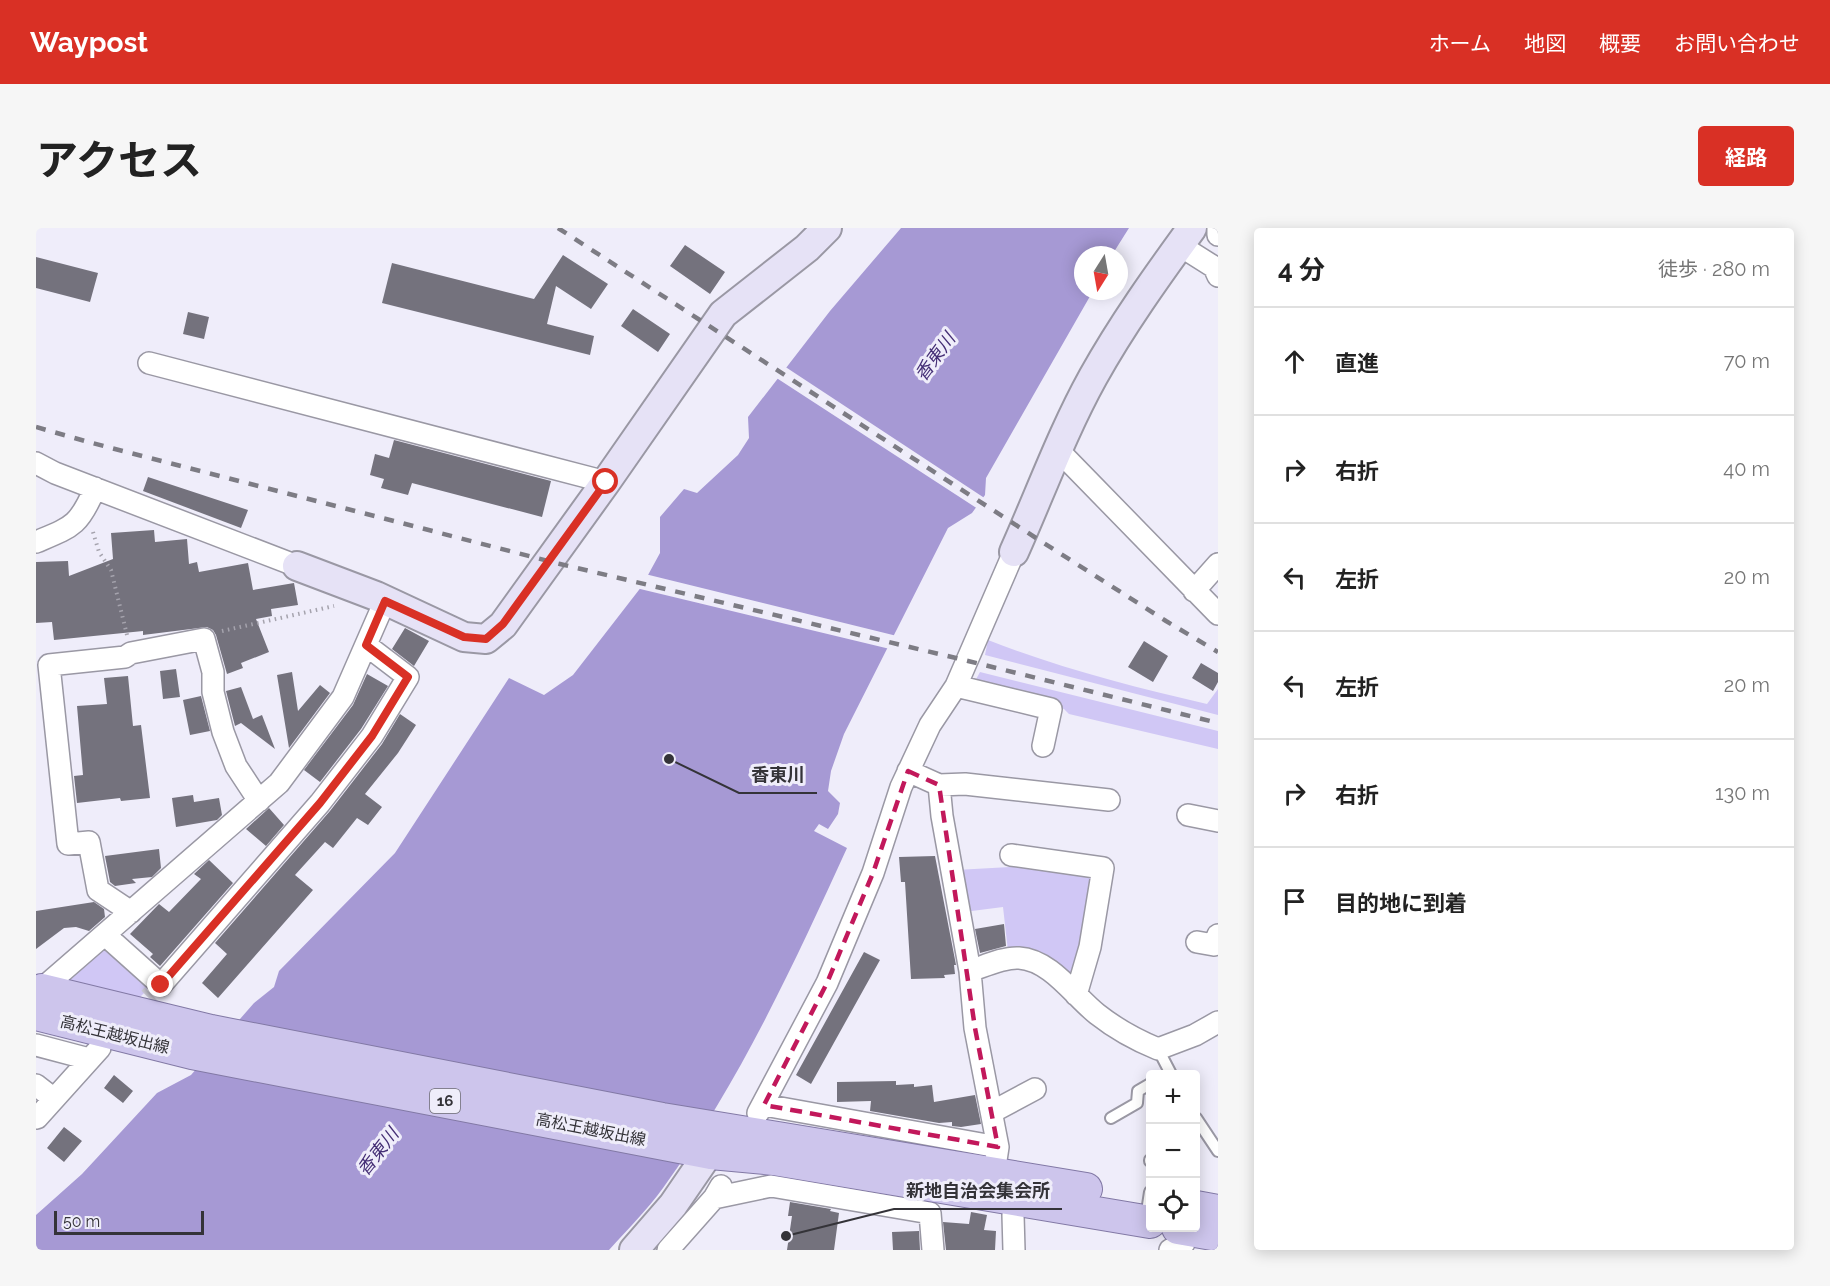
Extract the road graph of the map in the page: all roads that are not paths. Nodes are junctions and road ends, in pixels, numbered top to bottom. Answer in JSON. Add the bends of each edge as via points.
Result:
{"nodes":[{"id":1,"x":827,"y":228,"type":"edge"},
{"id":2,"x":1218,"y":229,"type":"edge"},
{"id":3,"x":1218,"y":235,"type":"edge"},
{"id":4,"x":1185,"y":237,"type":"edge"},
{"id":5,"x":1218,"y":276,"type":"edge"},
{"id":6,"x":149,"y":363,"type":"dead end"},
{"id":7,"x":1058,"y":450,"type":"junction"},
{"id":8,"x":36,"y":463,"type":"edge"},
{"id":9,"x":606,"y":482,"type":"junction"},
{"id":10,"x":95,"y":488,"type":"junction"},
{"id":11,"x":36,"y":542,"type":"edge"},
{"id":12,"x":1014,"y":552,"type":"joint"},
{"id":13,"x":1218,"y":564,"type":"edge"},
{"id":14,"x":297,"y":566,"type":"joint"},
{"id":15,"x":1194,"y":591,"type":"junction"},
{"id":16,"x":381,"y":599,"type":"junction"},
{"id":17,"x":1218,"y":614,"type":"edge"},
{"id":18,"x":366,"y":645,"type":"junction"},
{"id":19,"x":956,"y":686,"type":"junction"},
{"id":20,"x":1043,"y":746,"type":"dead end"},
{"id":21,"x":908,"y":771,"type":"junction"},
{"id":22,"x":939,"y":785,"type":"junction"},
{"id":23,"x":1109,"y":800,"type":"dead end"},
{"id":24,"x":259,"y":801,"type":"junction"},
{"id":25,"x":1188,"y":815,"type":"dead end"},
{"id":26,"x":1218,"y":821,"type":"edge"},
{"id":27,"x":1011,"y":855,"type":"dead end"},
{"id":28,"x":131,"y":912,"type":"junction"},
{"id":29,"x":107,"y":933,"type":"junction"},
{"id":30,"x":1218,"y":935,"type":"edge"},
{"id":31,"x":1197,"y":942,"type":"dead end"},
{"id":32,"x":970,"y":971,"type":"junction"},
{"id":33,"x":1076,"y":995,"type":"junction"},
{"id":34,"x":37,"y":997,"type":"edge"},
{"id":35,"x":1218,"y":1022,"type":"edge"},
{"id":36,"x":1158,"y":1049,"type":"junction"},
{"id":37,"x":37,"y":1051,"type":"edge"},
{"id":38,"x":1168,"y":1070,"type":"edge"},
{"id":39,"x":36,"y":1085,"type":"edge"},
{"id":40,"x":1146,"y":1086,"type":"edge"},
{"id":41,"x":1035,"y":1089,"type":"dead end"},
{"id":42,"x":54,"y":1099,"type":"junction"},
{"id":43,"x":992,"y":1112,"type":"junction"},
{"id":44,"x":37,"y":1118,"type":"edge"},
{"id":45,"x":1111,"y":1118,"type":"dead end"},
{"id":46,"x":1199,"y":1124,"type":"edge"},
{"id":47,"x":711,"y":1140,"type":"junction"},
{"id":48,"x":1218,"y":1151,"type":"edge"},
{"id":49,"x":1003,"y":1179,"type":"junction"},
{"id":50,"x":1146,"y":1206,"type":"edge"},
{"id":51,"x":1218,"y":1211,"type":"edge"},
{"id":52,"x":1200,"y":1220,"type":"edge"},
{"id":53,"x":1200,"y":1231,"type":"edge"},
{"id":54,"x":1218,"y":1235,"type":"edge"},
{"id":55,"x":634,"y":1250,"type":"edge"},
{"id":56,"x":668,"y":1250,"type":"edge"},
{"id":57,"x":933,"y":1250,"type":"edge"},
{"id":58,"x":1014,"y":1250,"type":"edge"}],
"edges":[{"from":1,"to":9,"type":"street","via":[[723,314]]},
{"from":2,"to":3,"type":"street"},
{"from":4,"to":5,"type":"street"},
{"from":4,"to":7,"type":"street","via":[[1092,378]]},
{"from":6,"to":9,"type":"street"},
{"from":7,"to":12,"type":"street"},
{"from":7,"to":15,"type":"street"},
{"from":8,"to":10,"type":"street"},
{"from":9,"to":16,"type":"street","via":[[503,624],[486,639],[464,637]]},
{"from":10,"to":11,"type":"street","via":[[87,508],[71,527]]},
{"from":10,"to":14,"type":"street"},
{"from":12,"to":19,"type":"street"},
{"from":13,"to":15,"type":"street"},
{"from":14,"to":16,"type":"street"},
{"from":15,"to":17,"type":"street"},
{"from":16,"to":18,"type":"street"},
{"from":18,"to":24,"type":"street","via":[[343,696],[279,783]]},
{"from":18,"to":29,"type":"street","via":[[408,677],[372,736],[320,803],[157,990]]},
{"from":19,"to":20,"type":"street","via":[[1051,709]]},
{"from":19,"to":21,"type":"street","via":[[930,725]]},
{"from":21,"to":22,"type":"street"},
{"from":21,"to":49,"type":"street","via":[[873,873],[827,983],[761,1109]]},
{"from":22,"to":23,"type":"street","via":[[965,784]]},
{"from":22,"to":32,"type":"street"},
{"from":24,"to":28,"type":"street"},
{"from":24,"to":28,"type":"street","via":[[236,766],[224,732],[204,639],[125,657],[49,665],[68,844],[89,842],[98,891]]},
{"from":25,"to":26,"type":"street"},
{"from":27,"to":33,"type":"street","via":[[1103,867],[1090,947]]},
{"from":28,"to":29,"type":"street"},
{"from":29,"to":34,"type":"street"},
{"from":30,"to":31,"type":"street","via":[[1214,945]]},
{"from":32,"to":33,"type":"street","via":[[1003,960],[1036,961]]},
{"from":32,"to":43,"type":"street","via":[[975,1028]]},
{"from":33,"to":36,"type":"street","via":[[1122,1032]]},
{"from":34,"to":47,"type":"main road","name":"高松王越坂出線","number":"16","via":[[202,1042]]},
{"from":35,"to":36,"type":"street"},
{"from":36,"to":38,"type":"lane"},
{"from":37,"to":42,"type":"street","via":[[95,1054]]},
{"from":39,"to":42,"type":"street"},
{"from":40,"to":45,"type":"lane","via":[[1138,1091],[1137,1102]]},
{"from":41,"to":43,"type":"street"},
{"from":42,"to":44,"type":"street"},
{"from":43,"to":49,"type":"street"},
{"from":46,"to":48,"type":"lane"},
{"from":47,"to":49,"type":"main road","name":"高松王越坂出線","number":"16"},
{"from":47,"to":55,"type":"street","via":[[673,1205]]},
{"from":49,"to":50,"type":"main road","name":"高松王越坂出線","number":"16"},
{"from":49,"to":58,"type":"street"},
{"from":51,"to":52,"type":"main road"},
{"from":53,"to":54,"type":"main road"},
{"from":56,"to":57,"type":"street","via":[[718,1191],[771,1186],[930,1213]]}]}
